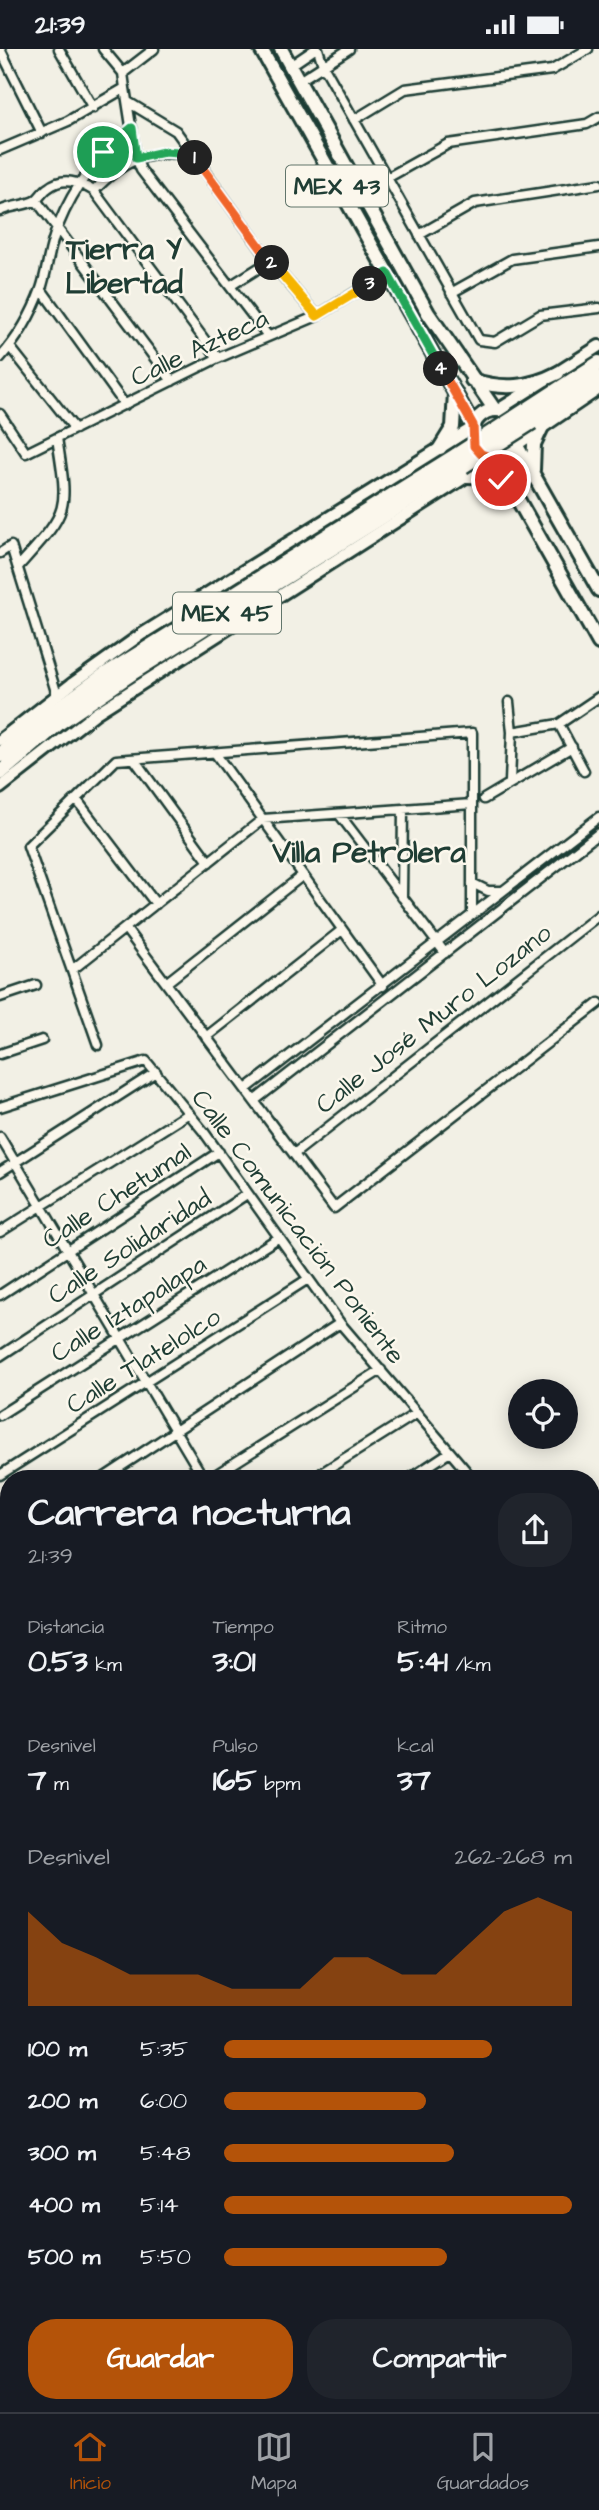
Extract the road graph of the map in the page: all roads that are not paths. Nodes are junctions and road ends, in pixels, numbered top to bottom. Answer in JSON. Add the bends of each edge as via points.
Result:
{"nodes":[{"id":1,"x":0,"y":49,"type":"edge"},
{"id":2,"x":59,"y":49,"type":"edge"},
{"id":3,"x":103,"y":49,"type":"edge"},
{"id":4,"x":154,"y":49,"type":"edge"},
{"id":5,"x":261,"y":49,"type":"edge"},
{"id":6,"x":281,"y":49,"type":"edge"},
{"id":7,"x":316,"y":49,"type":"edge"},
{"id":8,"x":349,"y":49,"type":"edge"},
{"id":9,"x":588,"y":49,"type":"edge"},
{"id":10,"x":323,"y":65,"type":"junction"},
{"id":11,"x":290,"y":66,"type":"junction"},
{"id":12,"x":123,"y":73,"type":"junction"},
{"id":13,"x":299,"y":81,"type":"junction"},
{"id":14,"x":125,"y":88,"type":"junction"},
{"id":15,"x":128,"y":102,"type":"junction"},
{"id":16,"x":93,"y":108,"type":"junction"},
{"id":17,"x":295,"y":112,"type":"junction"},
{"id":18,"x":599,"y":117,"type":"edge"},
{"id":19,"x":354,"y":120,"type":"junction"},
{"id":20,"x":132,"y":128,"type":"junction"},
{"id":21,"x":43,"y":133,"type":"junction"},
{"id":22,"x":0,"y":150,"type":"edge"},
{"id":23,"x":193,"y":154,"type":"junction"},
{"id":24,"x":136,"y":158,"type":"junction"},
{"id":25,"x":387,"y":178,"type":"junction"},
{"id":26,"x":79,"y":182,"type":"junction"},
{"id":27,"x":599,"y":184,"type":"edge"},
{"id":28,"x":94,"y":191,"type":"junction"},
{"id":29,"x":36,"y":200,"type":"junction"},
{"id":30,"x":0,"y":211,"type":"edge"},
{"id":31,"x":57,"y":228,"type":"junction"},
{"id":32,"x":419,"y":235,"type":"junction"},
{"id":33,"x":599,"y":247,"type":"edge"},
{"id":34,"x":270,"y":261,"type":"junction"},
{"id":35,"x":387,"y":273,"type":"junction"},
{"id":36,"x":230,"y":286,"type":"junction"},
{"id":37,"x":41,"y":289,"type":"junction"},
{"id":38,"x":451,"y":293,"type":"junction"},
{"id":39,"x":599,"y":308,"type":"edge"},
{"id":40,"x":317,"y":316,"type":"junction"},
{"id":41,"x":268,"y":336,"type":"junction"},
{"id":42,"x":599,"y":346,"type":"edge"},
{"id":43,"x":10,"y":347,"type":"junction"},
{"id":44,"x":0,"y":358,"type":"edge"},
{"id":45,"x":218,"y":358,"type":"junction"},
{"id":46,"x":599,"y":363,"type":"edge"},
{"id":47,"x":558,"y":373,"type":"junction"},
{"id":48,"x":599,"y":379,"type":"edge"},
{"id":49,"x":472,"y":380,"type":"junction"},
{"id":50,"x":172,"y":381,"type":"junction"},
{"id":51,"x":599,"y":389,"type":"edge"},
{"id":52,"x":455,"y":392,"type":"junction"},
{"id":53,"x":125,"y":405,"type":"junction"},
{"id":54,"x":497,"y":410,"type":"junction"},
{"id":55,"x":0,"y":414,"type":"edge"},
{"id":56,"x":533,"y":420,"type":"junction"},
{"id":57,"x":473,"y":427,"type":"junction"},
{"id":58,"x":75,"y":429,"type":"junction"},
{"id":59,"x":57,"y":438,"type":"junction"},
{"id":60,"x":518,"y":445,"type":"junction"},
{"id":61,"x":440,"y":448,"type":"junction"},
{"id":62,"x":495,"y":459,"type":"junction"},
{"id":63,"x":463,"y":466,"type":"junction"},
{"id":64,"x":539,"y":484,"type":"junction"},
{"id":65,"x":516,"y":496,"type":"junction"},
{"id":66,"x":0,"y":553,"type":"edge"},
{"id":67,"x":18,"y":567,"type":"junction"},
{"id":68,"x":599,"y":590,"type":"edge"},
{"id":69,"x":599,"y":643,"type":"edge"},
{"id":70,"x":57,"y":695,"type":"junction"},
{"id":71,"x":599,"y":697,"type":"edge"},
{"id":72,"x":509,"y":702,"type":"dead end"},
{"id":73,"x":559,"y":724,"type":"junction"},
{"id":74,"x":513,"y":732,"type":"junction"},
{"id":75,"x":0,"y":740,"type":"edge"},
{"id":76,"x":572,"y":747,"type":"junction"},
{"id":77,"x":215,"y":753,"type":"junction"},
{"id":78,"x":0,"y":755,"type":"edge"},
{"id":79,"x":134,"y":759,"type":"junction"},
{"id":80,"x":584,"y":771,"type":"dead end"},
{"id":81,"x":0,"y":773,"type":"edge"},
{"id":82,"x":510,"y":782,"type":"junction"},
{"id":83,"x":0,"y":788,"type":"edge"},
{"id":84,"x":76,"y":799,"type":"junction"},
{"id":85,"x":484,"y":799,"type":"dead end"},
{"id":86,"x":472,"y":804,"type":"junction"},
{"id":87,"x":403,"y":809,"type":"junction"},
{"id":88,"x":339,"y":814,"type":"junction"},
{"id":89,"x":599,"y":817,"type":"edge"},
{"id":90,"x":263,"y":819,"type":"junction"},
{"id":91,"x":587,"y":827,"type":"junction"},
{"id":92,"x":598,"y":837,"type":"edge"},
{"id":93,"x":209,"y":862,"type":"junction"},
{"id":94,"x":303,"y":875,"type":"junction"},
{"id":95,"x":472,"y":883,"type":"junction"},
{"id":96,"x":505,"y":889,"type":"junction"},
{"id":97,"x":402,"y":897,"type":"junction"},
{"id":98,"x":156,"y":904,"type":"junction"},
{"id":99,"x":472,"y":915,"type":"junction"},
{"id":100,"x":599,"y":915,"type":"edge"},
{"id":101,"x":125,"y":928,"type":"junction"},
{"id":102,"x":342,"y":930,"type":"junction"},
{"id":103,"x":437,"y":942,"type":"junction"},
{"id":104,"x":445,"y":953,"type":"junction"},
{"id":105,"x":72,"y":970,"type":"junction"},
{"id":106,"x":166,"y":983,"type":"junction"},
{"id":107,"x":36,"y":985,"type":"dead end"},
{"id":108,"x":382,"y":985,"type":"junction"},
{"id":109,"x":389,"y":996,"type":"junction"},
{"id":110,"x":0,"y":997,"type":"edge"},
{"id":111,"x":599,"y":1003,"type":"edge"},
{"id":112,"x":206,"y":1037,"type":"junction"},
{"id":113,"x":42,"y":1039,"type":"dead end"},
{"id":114,"x":98,"y":1045,"type":"dead end"},
{"id":115,"x":0,"y":1054,"type":"edge"},
{"id":116,"x":156,"y":1072,"type":"junction"},
{"id":117,"x":246,"y":1089,"type":"junction"},
{"id":118,"x":254,"y":1101,"type":"junction"},
{"id":119,"x":0,"y":1107,"type":"edge"},
{"id":120,"x":189,"y":1113,"type":"junction"},
{"id":121,"x":0,"y":1137,"type":"edge"},
{"id":122,"x":219,"y":1153,"type":"junction"},
{"id":123,"x":294,"y":1154,"type":"junction"},
{"id":124,"x":16,"y":1162,"type":"junction"},
{"id":125,"x":0,"y":1172,"type":"edge"},
{"id":126,"x":247,"y":1194,"type":"junction"},
{"id":127,"x":42,"y":1205,"type":"junction"},
{"id":128,"x":0,"y":1232,"type":"edge"},
{"id":129,"x":278,"y":1238,"type":"junction"},
{"id":130,"x":69,"y":1250,"type":"junction"},
{"id":131,"x":308,"y":1279,"type":"junction"},
{"id":132,"x":0,"y":1294,"type":"edge"},
{"id":133,"x":94,"y":1294,"type":"junction"},
{"id":134,"x":340,"y":1323,"type":"junction"},
{"id":135,"x":120,"y":1337,"type":"junction"},
{"id":136,"x":0,"y":1356,"type":"edge"},
{"id":137,"x":381,"y":1370,"type":"junction"},
{"id":138,"x":148,"y":1383,"type":"junction"},
{"id":139,"x":417,"y":1413,"type":"junction"},
{"id":140,"x":0,"y":1415,"type":"edge"},
{"id":141,"x":177,"y":1432,"type":"junction"},
{"id":142,"x":450,"y":1452,"type":"junction"},
{"id":143,"x":8,"y":1470,"type":"edge"},
{"id":144,"x":116,"y":1470,"type":"edge"},
{"id":145,"x":201,"y":1470,"type":"edge"},
{"id":146,"x":221,"y":1470,"type":"edge"},
{"id":147,"x":326,"y":1470,"type":"edge"},
{"id":148,"x":423,"y":1470,"type":"edge"},
{"id":149,"x":465,"y":1470,"type":"edge"}],
"edges":[{"from":1,"to":21,"type":"street"},
{"from":2,"to":16,"type":"street"},
{"from":3,"to":12,"type":"street"},
{"from":4,"to":12,"type":"street"},
{"from":5,"to":17,"type":"main road","number":"MEX 43"},
{"from":6,"to":11,"type":"main road","number":"MEX 43"},
{"from":7,"to":10,"type":"street"},
{"from":7,"to":11,"type":"street"},
{"from":8,"to":10,"type":"street"},
{"from":9,"to":19,"type":"street","via":[[552,70],[405,89]]},
{"from":10,"to":13,"type":"street"},
{"from":10,"to":19,"type":"street"},
{"from":11,"to":13,"type":"main road","number":"MEX 43"},
{"from":11,"to":17,"type":"main road"},
{"from":12,"to":14,"type":"street"},
{"from":13,"to":49,"type":"main road","number":"MEX 43","via":[[428,313]]},
{"from":14,"to":15,"type":"street"},
{"from":14,"to":16,"type":"street"},
{"from":15,"to":20,"type":"street"},
{"from":15,"to":23,"type":"street","via":[[176,131]]},
{"from":16,"to":21,"type":"street"},
{"from":17,"to":35,"type":"main road","number":"MEX 43"},
{"from":18,"to":25,"type":"street","via":[[587,124],[448,144]]},
{"from":19,"to":25,"type":"street"},
{"from":20,"to":24,"type":"street"},
{"from":20,"to":26,"type":"street","via":[[103,152]]},
{"from":21,"to":22,"type":"street"},
{"from":23,"to":24,"type":"street","via":[[164,152]]},
{"from":23,"to":34,"type":"street"},
{"from":24,"to":28,"type":"street","via":[[113,171]]},
{"from":24,"to":36,"type":"street"},
{"from":25,"to":32,"type":"street"},
{"from":26,"to":28,"type":"street"},
{"from":26,"to":29,"type":"street","via":[[50,186]]},
{"from":26,"to":31,"type":"street"},
{"from":27,"to":32,"type":"street","via":[[475,203]]},
{"from":28,"to":45,"type":"street"},
{"from":29,"to":30,"type":"street"},
{"from":29,"to":31,"type":"street"},
{"from":31,"to":37,"type":"street"},
{"from":31,"to":50,"type":"street"},
{"from":32,"to":38,"type":"street"},
{"from":33,"to":38,"type":"street","via":[[512,259]]},
{"from":34,"to":36,"type":"street"},
{"from":34,"to":40,"type":"street"},
{"from":35,"to":40,"type":"street","name":"Calle Azteca"},
{"from":35,"to":52,"type":"main road","number":"MEX 43"},
{"from":36,"to":41,"type":"street"},
{"from":37,"to":43,"type":"street"},
{"from":37,"to":53,"type":"street"},
{"from":38,"to":39,"type":"street","via":[[484,343],[495,342],[540,315]]},
{"from":40,"to":41,"type":"street","name":"Calle Azteca"},
{"from":41,"to":45,"type":"street","name":"Calle Azteca"},
{"from":42,"to":47,"type":"main road"},
{"from":43,"to":44,"type":"street"},
{"from":43,"to":58,"type":"street"},
{"from":45,"to":50,"type":"street","name":"Calle Azteca"},
{"from":46,"to":56,"type":"highway","number":"MEX 45"},
{"from":47,"to":49,"type":"main road","via":[[516,387]]},
{"from":47,"to":54,"type":"main road"},
{"from":48,"to":56,"type":"highway","number":"MEX 45"},
{"from":49,"to":54,"type":"main road","number":"MEX 43"},
{"from":50,"to":53,"type":"street","name":"Calle Azteca"},
{"from":51,"to":56,"type":"main road"},
{"from":52,"to":57,"type":"main road","number":"MEX 43"},
{"from":52,"to":61,"type":"main road","via":[[453,427]]},
{"from":53,"to":58,"type":"street","name":"Calle Azteca"},
{"from":54,"to":57,"type":"main road","via":[[481,415]]},
{"from":54,"to":60,"type":"main road","number":"MEX 43","via":[[517,422]]},
{"from":55,"to":59,"type":"street","name":"Calle Azteca","via":[[26,453]]},
{"from":56,"to":60,"type":"main road"},
{"from":56,"to":63,"type":"highway","number":"MEX 45","bridge":true},
{"from":56,"to":64,"type":"main road","via":[[532,453]]},
{"from":57,"to":61,"type":"main road"},
{"from":57,"to":62,"type":"main road","number":"MEX 43","via":[[474,446]]},
{"from":58,"to":59,"type":"street","name":"Calle Azteca"},
{"from":59,"to":67,"type":"street","via":[[63,509]]},
{"from":60,"to":62,"type":"main road","via":[[508,456]]},
{"from":60,"to":64,"type":"main road","number":"MEX 43"},
{"from":61,"to":70,"type":"main road","via":[[142,634]]},
{"from":62,"to":63,"type":"main road"},
{"from":62,"to":65,"type":"main road","number":"MEX 43"},
{"from":63,"to":65,"type":"main road","via":[[494,477]]},
{"from":63,"to":78,"type":"highway","number":"MEX 45","via":[[105,675]]},
{"from":63,"to":81,"type":"highway","number":"MEX 45","via":[[135,671],[60,722]]},
{"from":63,"to":83,"type":"main road","via":[[96,713]]},
{"from":64,"to":65,"type":"main road"},
{"from":64,"to":68,"type":"main road","number":"MEX 43"},
{"from":65,"to":69,"type":"main road","number":"MEX 43"},
{"from":66,"to":67,"type":"street","via":[[11,546]]},
{"from":67,"to":70,"type":"street"},
{"from":70,"to":75,"type":"main road"},
{"from":71,"to":73,"type":"street"},
{"from":72,"to":74,"type":"street"},
{"from":73,"to":74,"type":"street"},
{"from":73,"to":76,"type":"street"},
{"from":74,"to":82,"type":"street"},
{"from":76,"to":80,"type":"street"},
{"from":76,"to":82,"type":"street"},
{"from":77,"to":79,"type":"street"},
{"from":77,"to":86,"type":"street","via":[[472,733]]},
{"from":77,"to":90,"type":"street"},
{"from":79,"to":84,"type":"street","via":[[116,760]]},
{"from":79,"to":93,"type":"street"},
{"from":82,"to":85,"type":"street"},
{"from":84,"to":98,"type":"street"},
{"from":84,"to":105,"type":"street","via":[[28,846]]},
{"from":86,"to":87,"type":"street"},
{"from":86,"to":95,"type":"street"},
{"from":87,"to":88,"type":"street"},
{"from":87,"to":97,"type":"street"},
{"from":88,"to":90,"type":"street"},
{"from":88,"to":97,"type":"street"},
{"from":89,"to":91,"type":"street"},
{"from":90,"to":93,"type":"street"},
{"from":90,"to":94,"type":"street"},
{"from":91,"to":92,"type":"street"},
{"from":91,"to":96,"type":"street"},
{"from":92,"to":104,"type":"street"},
{"from":93,"to":98,"type":"street"},
{"from":94,"to":102,"type":"street"},
{"from":94,"to":106,"type":"street"},
{"from":95,"to":96,"type":"street","via":[[488,891]]},
{"from":95,"to":99,"type":"street"},
{"from":96,"to":99,"type":"street"},
{"from":97,"to":103,"type":"street"},
{"from":98,"to":101,"type":"street"},
{"from":99,"to":103,"type":"street"},
{"from":100,"to":123,"type":"street","name":"Calle José Muro Lozano"},
{"from":101,"to":105,"type":"street"},
{"from":101,"to":106,"type":"street"},
{"from":102,"to":108,"type":"street"},
{"from":102,"to":112,"type":"street"},
{"from":103,"to":104,"type":"street"},
{"from":103,"to":108,"type":"street"},
{"from":104,"to":109,"type":"street"},
{"from":105,"to":114,"type":"street"},
{"from":106,"to":112,"type":"street"},
{"from":107,"to":110,"type":"street"},
{"from":108,"to":109,"type":"street"},
{"from":108,"to":117,"type":"street"},
{"from":109,"to":118,"type":"street"},
{"from":111,"to":123,"type":"street","via":[[334,1208]]},
{"from":112,"to":117,"type":"street"},
{"from":113,"to":115,"type":"street"},
{"from":116,"to":119,"type":"street","name":"Calle Comunicación Poniente","via":[[146,1061]]},
{"from":116,"to":120,"type":"street","name":"Calle Comunicación Poniente"},
{"from":116,"to":124,"type":"street"},
{"from":117,"to":118,"type":"street"},
{"from":118,"to":123,"type":"street"},
{"from":120,"to":122,"type":"street","name":"Calle Comunicación Poniente"},
{"from":120,"to":127,"type":"street"},
{"from":121,"to":124,"type":"street"},
{"from":122,"to":126,"type":"street","name":"Calle Comunicación Poniente"},
{"from":122,"to":130,"type":"street","name":"Calle Chetumal"},
{"from":124,"to":125,"type":"street"},
{"from":124,"to":127,"type":"street"},
{"from":126,"to":129,"type":"street","name":"Calle Comunicación Poniente"},
{"from":126,"to":133,"type":"street","name":"Calle Solidaridad"},
{"from":127,"to":128,"type":"street"},
{"from":127,"to":130,"type":"street"},
{"from":129,"to":131,"type":"street","name":"Calle Comunicación Poniente"},
{"from":129,"to":135,"type":"street","name":"Calle Iztapalapa"},
{"from":130,"to":132,"type":"street","name":"Calle Chetumal"},
{"from":130,"to":133,"type":"street"},
{"from":131,"to":134,"type":"street","name":"Calle Comunicación Poniente"},
{"from":131,"to":138,"type":"street","name":"Calle Tlatelolco"},
{"from":133,"to":135,"type":"street"},
{"from":133,"to":136,"type":"street","name":"Calle Solidaridad"},
{"from":134,"to":137,"type":"street","name":"Calle Comunicación Poniente"},
{"from":134,"to":141,"type":"street"},
{"from":135,"to":138,"type":"street"},
{"from":135,"to":140,"type":"street","name":"Calle Iztapalapa"},
{"from":137,"to":139,"type":"street","name":"Calle Comunicación Poniente"},
{"from":137,"to":146,"type":"street"},
{"from":138,"to":141,"type":"street"},
{"from":138,"to":143,"type":"street","name":"Calle Tlatelolco"},
{"from":139,"to":142,"type":"street","name":"Calle Comunicación Poniente"},
{"from":139,"to":147,"type":"street"},
{"from":141,"to":144,"type":"street"},
{"from":141,"to":145,"type":"street"},
{"from":142,"to":148,"type":"street"},
{"from":142,"to":149,"type":"street","name":"Calle Comunicación Poniente"}]}
